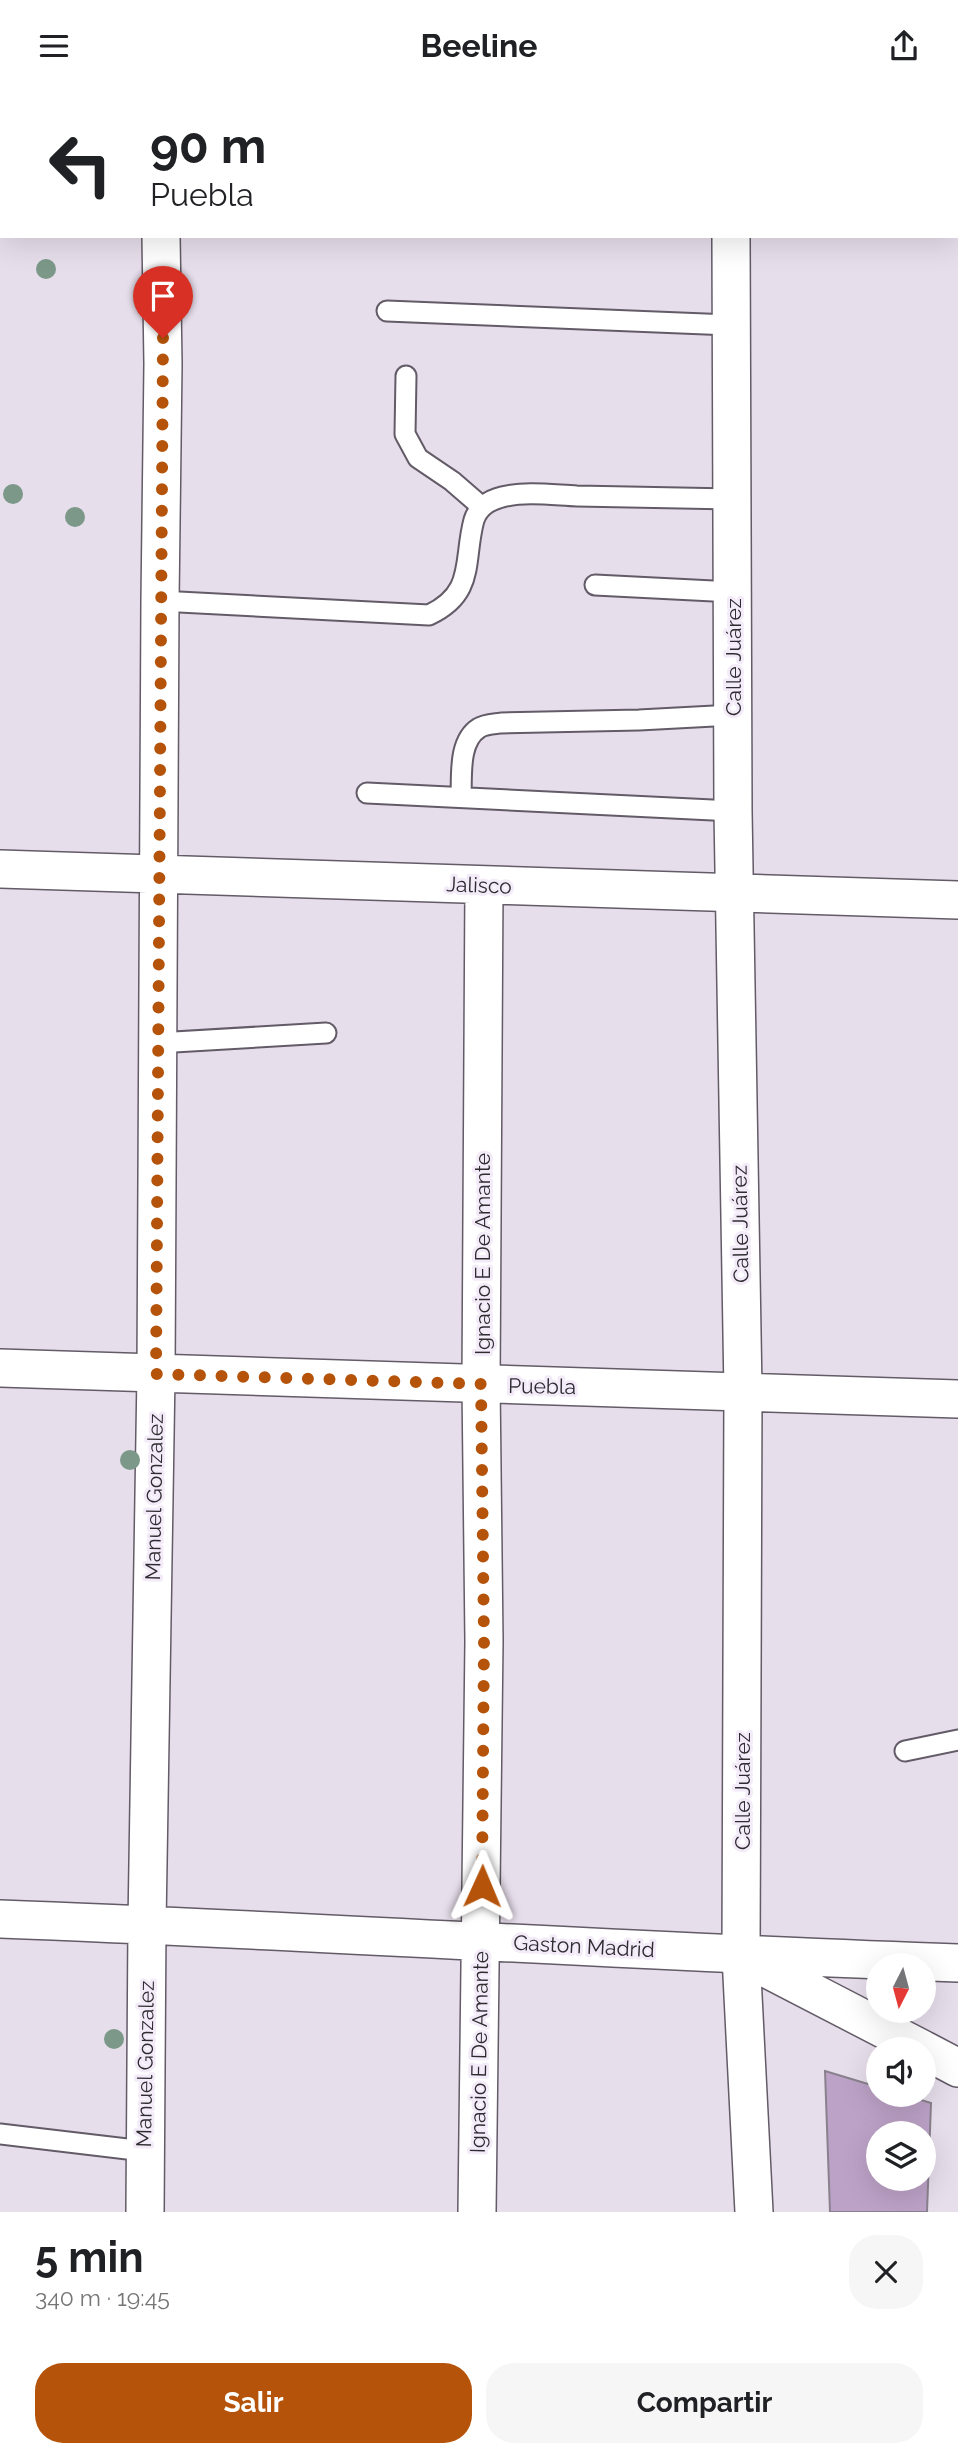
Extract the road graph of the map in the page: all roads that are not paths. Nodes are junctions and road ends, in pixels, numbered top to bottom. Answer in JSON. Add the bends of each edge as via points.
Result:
{"nodes":[{"id":1,"x":161,"y":238,"type":"edge"},
{"id":2,"x":730,"y":238,"type":"edge"},
{"id":3,"x":387,"y":311,"type":"dead end"},
{"id":4,"x":730,"y":325,"type":"junction"},
{"id":5,"x":406,"y":376,"type":"dead end"},
{"id":6,"x":732,"y":499,"type":"junction"},
{"id":7,"x":482,"y":506,"type":"junction"},
{"id":8,"x":595,"y":585,"type":"dead end"},
{"id":9,"x":733,"y":592,"type":"junction"},
{"id":10,"x":160,"y":601,"type":"junction"},
{"id":11,"x":733,"y":715,"type":"junction"},
{"id":12,"x":367,"y":793,"type":"dead end"},
{"id":13,"x":461,"y":797,"type":"junction"},
{"id":14,"x":733,"y":811,"type":"junction"},
{"id":15,"x":0,"y":869,"type":"edge"},
{"id":16,"x":158,"y":875,"type":"junction"},
{"id":17,"x":484,"y":885,"type":"junction"},
{"id":18,"x":735,"y":893,"type":"junction"},
{"id":19,"x":958,"y":900,"type":"edge"},
{"id":20,"x":326,"y":1033,"type":"dead end"},
{"id":21,"x":158,"y":1043,"type":"junction"},
{"id":22,"x":0,"y":1368,"type":"edge"},
{"id":23,"x":156,"y":1374,"type":"junction"},
{"id":24,"x":481,"y":1384,"type":"junction"},
{"id":25,"x":743,"y":1391,"type":"junction"},
{"id":26,"x":958,"y":1399,"type":"edge"},
{"id":27,"x":958,"y":1740,"type":"edge"},
{"id":28,"x":905,"y":1751,"type":"dead end"},
{"id":29,"x":0,"y":1919,"type":"edge"},
{"id":30,"x":147,"y":1924,"type":"junction"},
{"id":31,"x":481,"y":1940,"type":"junction"},
{"id":32,"x":741,"y":1955,"type":"junction"},
{"id":33,"x":958,"y":1963,"type":"edge"},
{"id":34,"x":898,"y":2037,"type":"edge"},
{"id":35,"x":936,"y":2057,"type":"edge"},
{"id":36,"x":958,"y":2068,"type":"edge"},
{"id":37,"x":0,"y":2134,"type":"edge"},
{"id":38,"x":144,"y":2151,"type":"junction"},
{"id":39,"x":145,"y":2212,"type":"edge"},
{"id":40,"x":477,"y":2212,"type":"edge"},
{"id":41,"x":754,"y":2212,"type":"edge"}],
"edges":[{"from":1,"to":10,"type":"street","name":"Manuel Gonzalez"},
{"from":2,"to":4,"type":"street","name":"Calle Juárez"},
{"from":3,"to":4,"type":"lane"},
{"from":4,"to":6,"type":"street","name":"Calle Juárez"},
{"from":5,"to":7,"type":"lane","via":[[405,434],[418,458]]},
{"from":6,"to":7,"type":"lane","via":[[531,495],[506,496]]},
{"from":6,"to":9,"type":"street","name":"Calle Juárez"},
{"from":7,"to":10,"type":"lane","via":[[475,518],[464,580],[456,596],[429,615]]},
{"from":8,"to":9,"type":"lane"},
{"from":9,"to":11,"type":"street","name":"Calle Juárez"},
{"from":10,"to":16,"type":"street","name":"Manuel Gonzalez"},
{"from":11,"to":13,"type":"lane","via":[[480,727],[464,750]]},
{"from":11,"to":14,"type":"street","name":"Calle Juárez"},
{"from":12,"to":13,"type":"lane"},
{"from":13,"to":14,"type":"lane"},
{"from":14,"to":18,"type":"street","name":"Calle Juárez"},
{"from":15,"to":16,"type":"street","name":"Jalisco"},
{"from":16,"to":17,"type":"street","name":"Jalisco"},
{"from":16,"to":21,"type":"street","name":"Manuel Gonzalez"},
{"from":17,"to":18,"type":"street","name":"Jalisco"},
{"from":17,"to":24,"type":"street","name":"Ignacio E De Amante"},
{"from":18,"to":19,"type":"street","name":"Jalisco"},
{"from":18,"to":25,"type":"street","name":"Calle Juárez"},
{"from":20,"to":21,"type":"lane"},
{"from":21,"to":23,"type":"street","name":"Manuel Gonzalez"},
{"from":22,"to":23,"type":"street","name":"Puebla"},
{"from":23,"to":24,"type":"street","name":"Puebla"},
{"from":23,"to":30,"type":"street","name":"Manuel Gonzalez"},
{"from":24,"to":25,"type":"street","name":"Puebla"},
{"from":24,"to":31,"type":"street","name":"Ignacio E De Amante"},
{"from":25,"to":26,"type":"street","name":"Puebla"},
{"from":25,"to":32,"type":"street","name":"Calle Juárez"},
{"from":27,"to":28,"type":"lane"},
{"from":29,"to":30,"type":"street","name":"Gaston Madrid"},
{"from":30,"to":31,"type":"street","name":"Gaston Madrid"},
{"from":30,"to":38,"type":"street","name":"Manuel Gonzalez"},
{"from":31,"to":32,"type":"street","name":"Gaston Madrid"},
{"from":31,"to":40,"type":"street","name":"Ignacio E De Amante"},
{"from":32,"to":33,"type":"street","name":"Gaston Madrid"},
{"from":32,"to":34,"type":"street"},
{"from":32,"to":41,"type":"street","name":"Calle Juárez"},
{"from":35,"to":36,"type":"street"},
{"from":37,"to":38,"type":"lane"},
{"from":38,"to":39,"type":"street","name":"Manuel Gonzalez"}]}
